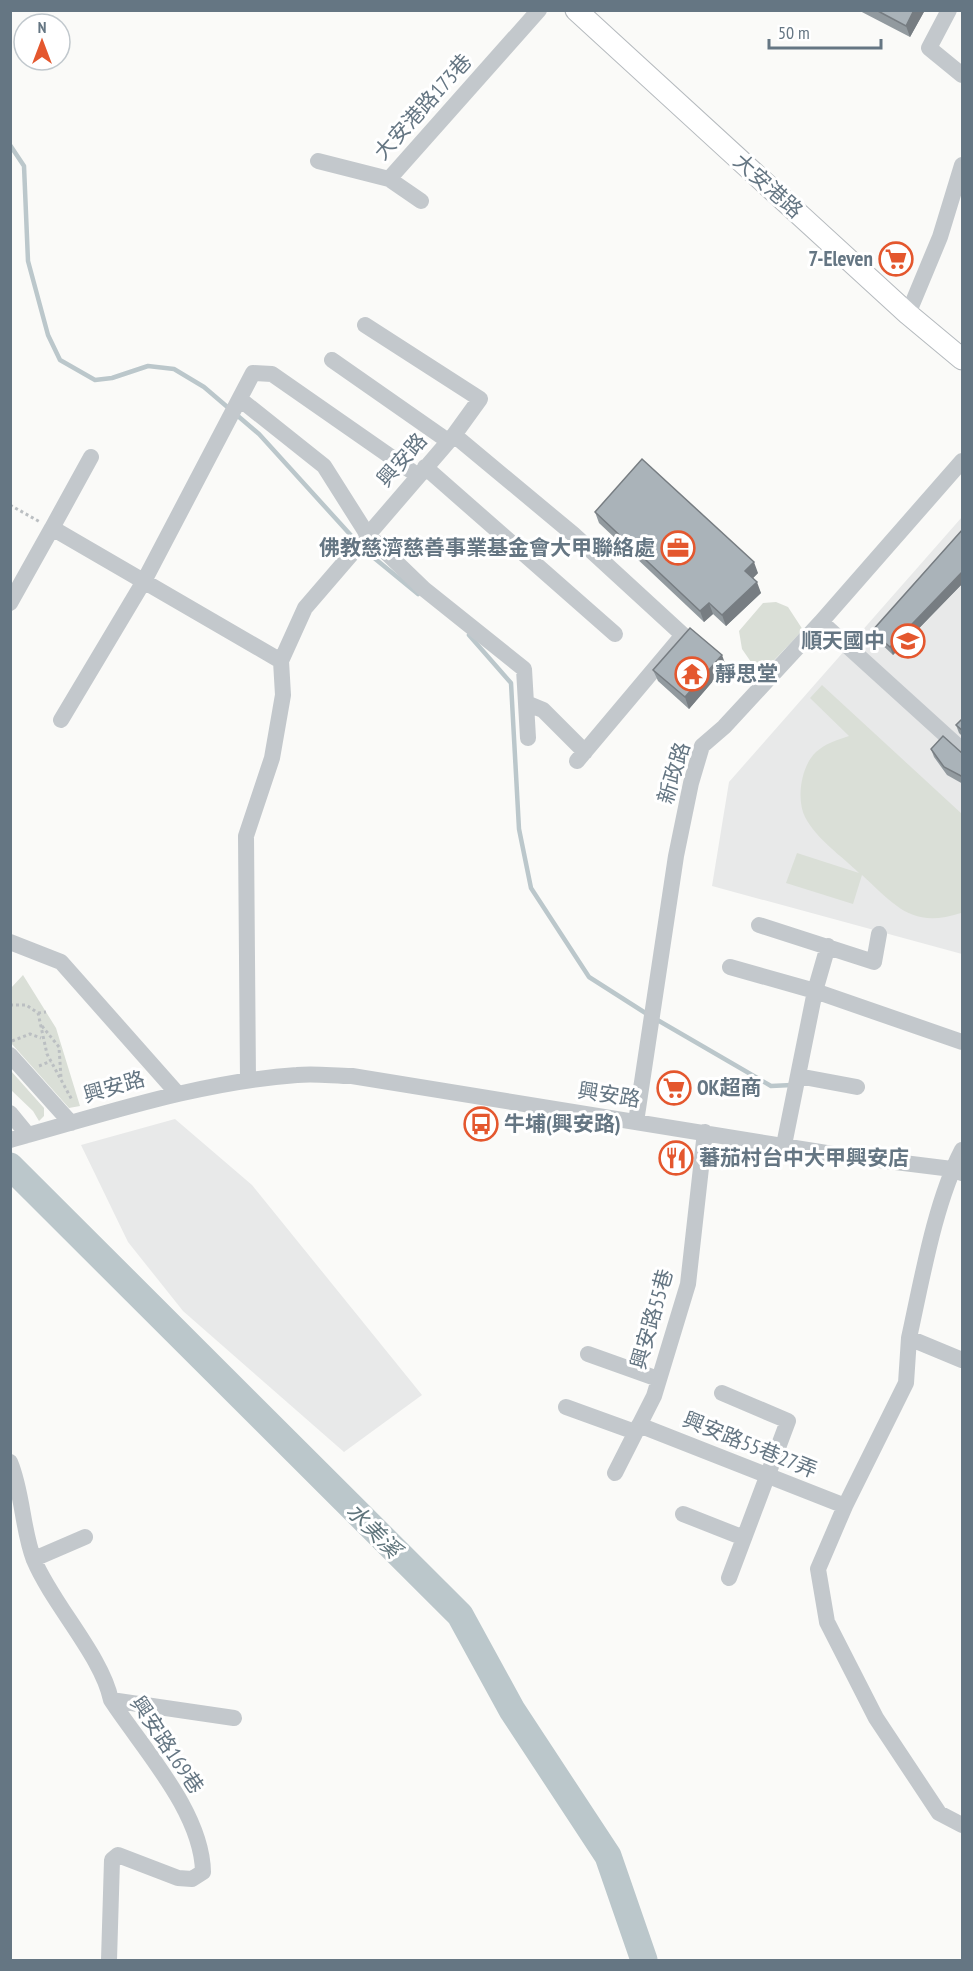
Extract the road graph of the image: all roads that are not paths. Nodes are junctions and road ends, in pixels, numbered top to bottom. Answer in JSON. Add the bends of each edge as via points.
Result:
{"nodes":[{"id":1,"x":539,"y":10,"type":"edge"},
{"id":2,"x":576,"y":10,"type":"edge"},
{"id":3,"x":949,"y":10,"type":"edge"},
{"id":4,"x":963,"y":75,"type":"edge"},
{"id":5,"x":318,"y":161,"type":"dead end"},
{"id":6,"x":963,"y":165,"type":"edge"},
{"id":7,"x":389,"y":179,"type":"junction"},
{"id":8,"x":421,"y":201,"type":"dead end"},
{"id":9,"x":908,"y":314,"type":"junction"},
{"id":10,"x":365,"y":324,"type":"dead end"},
{"id":11,"x":963,"y":359,"type":"edge"},
{"id":12,"x":332,"y":360,"type":"dead end"},
{"id":13,"x":241,"y":400,"type":"junction"},
{"id":14,"x":451,"y":438,"type":"junction"},
{"id":15,"x":91,"y":457,"type":"dead end"},
{"id":16,"x":963,"y":461,"type":"edge"},
{"id":17,"x":421,"y":471,"type":"junction"},
{"id":18,"x":52,"y":528,"type":"junction"},
{"id":19,"x":367,"y":534,"type":"junction"},
{"id":20,"x":144,"y":581,"type":"junction"},
{"id":21,"x":16,"y":582,"type":"edge"},
{"id":22,"x":10,"y":603,"type":"edge"},
{"id":23,"x":821,"y":622,"type":"junction"},
{"id":24,"x":615,"y":634,"type":"dead end"},
{"id":25,"x":281,"y":661,"type":"junction"},
{"id":26,"x":526,"y":703,"type":"junction"},
{"id":27,"x":61,"y":720,"type":"dead end"},
{"id":28,"x":528,"y":738,"type":"dead end"},
{"id":29,"x":963,"y":750,"type":"edge"},
{"id":30,"x":759,"y":925,"type":"dead end"},
{"id":31,"x":879,"y":934,"type":"dead end"},
{"id":32,"x":10,"y":942,"type":"edge"},
{"id":33,"x":828,"y":946,"type":"junction"},
{"id":34,"x":730,"y":967,"type":"dead end"},
{"id":35,"x":815,"y":991,"type":"junction"},
{"id":36,"x":963,"y":1042,"type":"edge"},
{"id":37,"x":10,"y":1055,"type":"edge"},
{"id":38,"x":798,"y":1076,"type":"junction"},
{"id":39,"x":248,"y":1080,"type":"junction"},
{"id":40,"x":857,"y":1087,"type":"dead end"},
{"id":41,"x":177,"y":1093,"type":"junction"},
{"id":42,"x":10,"y":1113,"type":"edge"},
{"id":43,"x":73,"y":1115,"type":"junction"},
{"id":44,"x":636,"y":1122,"type":"junction"},
{"id":45,"x":705,"y":1132,"type":"junction"},
{"id":46,"x":28,"y":1135,"type":"junction"},
{"id":47,"x":10,"y":1140,"type":"edge"},
{"id":48,"x":784,"y":1145,"type":"junction"},
{"id":49,"x":963,"y":1150,"type":"edge"},
{"id":50,"x":957,"y":1171,"type":"edge"},
{"id":51,"x":909,"y":1338,"type":"junction"},
{"id":52,"x":588,"y":1354,"type":"dead end"},
{"id":53,"x":963,"y":1360,"type":"edge"},
{"id":54,"x":658,"y":1379,"type":"junction"},
{"id":55,"x":722,"y":1393,"type":"dead end"},
{"id":56,"x":566,"y":1407,"type":"dead end"},
{"id":57,"x":637,"y":1428,"type":"junction"},
{"id":58,"x":10,"y":1462,"type":"edge"},
{"id":59,"x":615,"y":1473,"type":"dead end"},
{"id":60,"x":766,"y":1476,"type":"junction"},
{"id":61,"x":845,"y":1506,"type":"junction"},
{"id":62,"x":683,"y":1514,"type":"dead end"},
{"id":63,"x":85,"y":1537,"type":"dead end"},
{"id":64,"x":744,"y":1538,"type":"junction"},
{"id":65,"x":34,"y":1559,"type":"junction"},
{"id":66,"x":729,"y":1578,"type":"dead end"},
{"id":67,"x":111,"y":1700,"type":"junction"},
{"id":68,"x":234,"y":1718,"type":"dead end"},
{"id":69,"x":963,"y":1825,"type":"edge"},
{"id":70,"x":109,"y":1960,"type":"edge"}],
"edges":[{"from":1,"to":7,"type":"street","name":"大安港路173巷"},
{"from":2,"to":9,"type":"main road","name":"大安港路"},
{"from":3,"to":4,"type":"street","via":[[929,48]]},
{"from":5,"to":7,"type":"street","name":"大安港路173巷"},
{"from":6,"to":9,"type":"street","via":[[940,237]]},
{"from":7,"to":8,"type":"street"},
{"from":9,"to":11,"type":"main road","name":"大安港路"},
{"from":10,"to":14,"type":"street","name":"興安路","via":[[480,399]]},
{"from":12,"to":14,"type":"street"},
{"from":13,"to":17,"type":"street","via":[[253,373],[272,374]]},
{"from":13,"to":19,"type":"street","via":[[324,466]]},
{"from":13,"to":20,"type":"street"},
{"from":14,"to":17,"type":"street","name":"興安路"},
{"from":14,"to":26,"type":"street","via":[[573,534],[683,635],[581,756],[543,710]]},
{"from":15,"to":18,"type":"street"},
{"from":16,"to":23,"type":"street","name":"新政路"},
{"from":17,"to":19,"type":"street","name":"興安路"},
{"from":17,"to":24,"type":"street"},
{"from":18,"to":20,"type":"street"},
{"from":18,"to":21,"type":"street"},
{"from":19,"to":25,"type":"street","name":"興安路","via":[[305,608]]},
{"from":19,"to":26,"type":"street","via":[[424,589],[524,669]]},
{"from":20,"to":25,"type":"street"},
{"from":20,"to":27,"type":"street"},
{"from":21,"to":22,"type":"street"},
{"from":23,"to":29,"type":"street"},
{"from":23,"to":44,"type":"street","name":"新政路","via":[[702,746],[676,856]]},
{"from":25,"to":39,"type":"street","name":"興安路","via":[[283,695],[272,758],[246,836]]},
{"from":26,"to":28,"type":"street"},
{"from":30,"to":33,"type":"street"},
{"from":31,"to":33,"type":"street","via":[[874,962]]},
{"from":32,"to":41,"type":"street","via":[[61,962]]},
{"from":33,"to":35,"type":"street"},
{"from":34,"to":35,"type":"street"},
{"from":35,"to":36,"type":"street"},
{"from":35,"to":38,"type":"street"},
{"from":37,"to":43,"type":"street"},
{"from":38,"to":40,"type":"street"},
{"from":38,"to":48,"type":"street"},
{"from":39,"to":41,"type":"street","name":"興安路"},
{"from":39,"to":44,"type":"street","name":"興安路","via":[[299,1075],[352,1076]]},
{"from":41,"to":43,"type":"street","name":"興安路"},
{"from":42,"to":46,"type":"street"},
{"from":43,"to":46,"type":"street","name":"興安路"},
{"from":44,"to":45,"type":"street","name":"興安路"},
{"from":45,"to":48,"type":"street","name":"興安路"},
{"from":45,"to":54,"type":"street","name":"興安路55巷","via":[[688,1284]]},
{"from":46,"to":47,"type":"street","name":"興安路"},
{"from":48,"to":50,"type":"street","name":"興安路"},
{"from":49,"to":50,"type":"street"},
{"from":50,"to":51,"type":"street","via":[[926,1265]]},
{"from":51,"to":53,"type":"street"},
{"from":51,"to":61,"type":"street","via":[[906,1383]]},
{"from":52,"to":54,"type":"street"},
{"from":54,"to":57,"type":"street","name":"興安路55巷","via":[[654,1396]]},
{"from":55,"to":60,"type":"street","via":[[788,1421]]},
{"from":56,"to":57,"type":"street","name":"興安路55巷27弄"},
{"from":57,"to":59,"type":"street","name":"興安路55巷"},
{"from":57,"to":60,"type":"street","name":"興安路55巷27弄"},
{"from":58,"to":65,"type":"street","name":"興安路169巷"},
{"from":60,"to":61,"type":"street","name":"興安路55巷27弄"},
{"from":60,"to":64,"type":"street"},
{"from":61,"to":69,"type":"street","via":[[819,1569],[827,1622],[876,1718],[939,1813]]},
{"from":62,"to":64,"type":"street"},
{"from":63,"to":65,"type":"street"},
{"from":64,"to":66,"type":"street"},
{"from":65,"to":67,"type":"street","name":"興安路169巷","via":[[107,1684]]},
{"from":67,"to":68,"type":"street"},
{"from":67,"to":70,"type":"street","name":"興安路169巷","via":[[179,1797],[203,1854],[204,1872],[192,1879],[178,1878],[118,1855],[112,1860]]}]}
